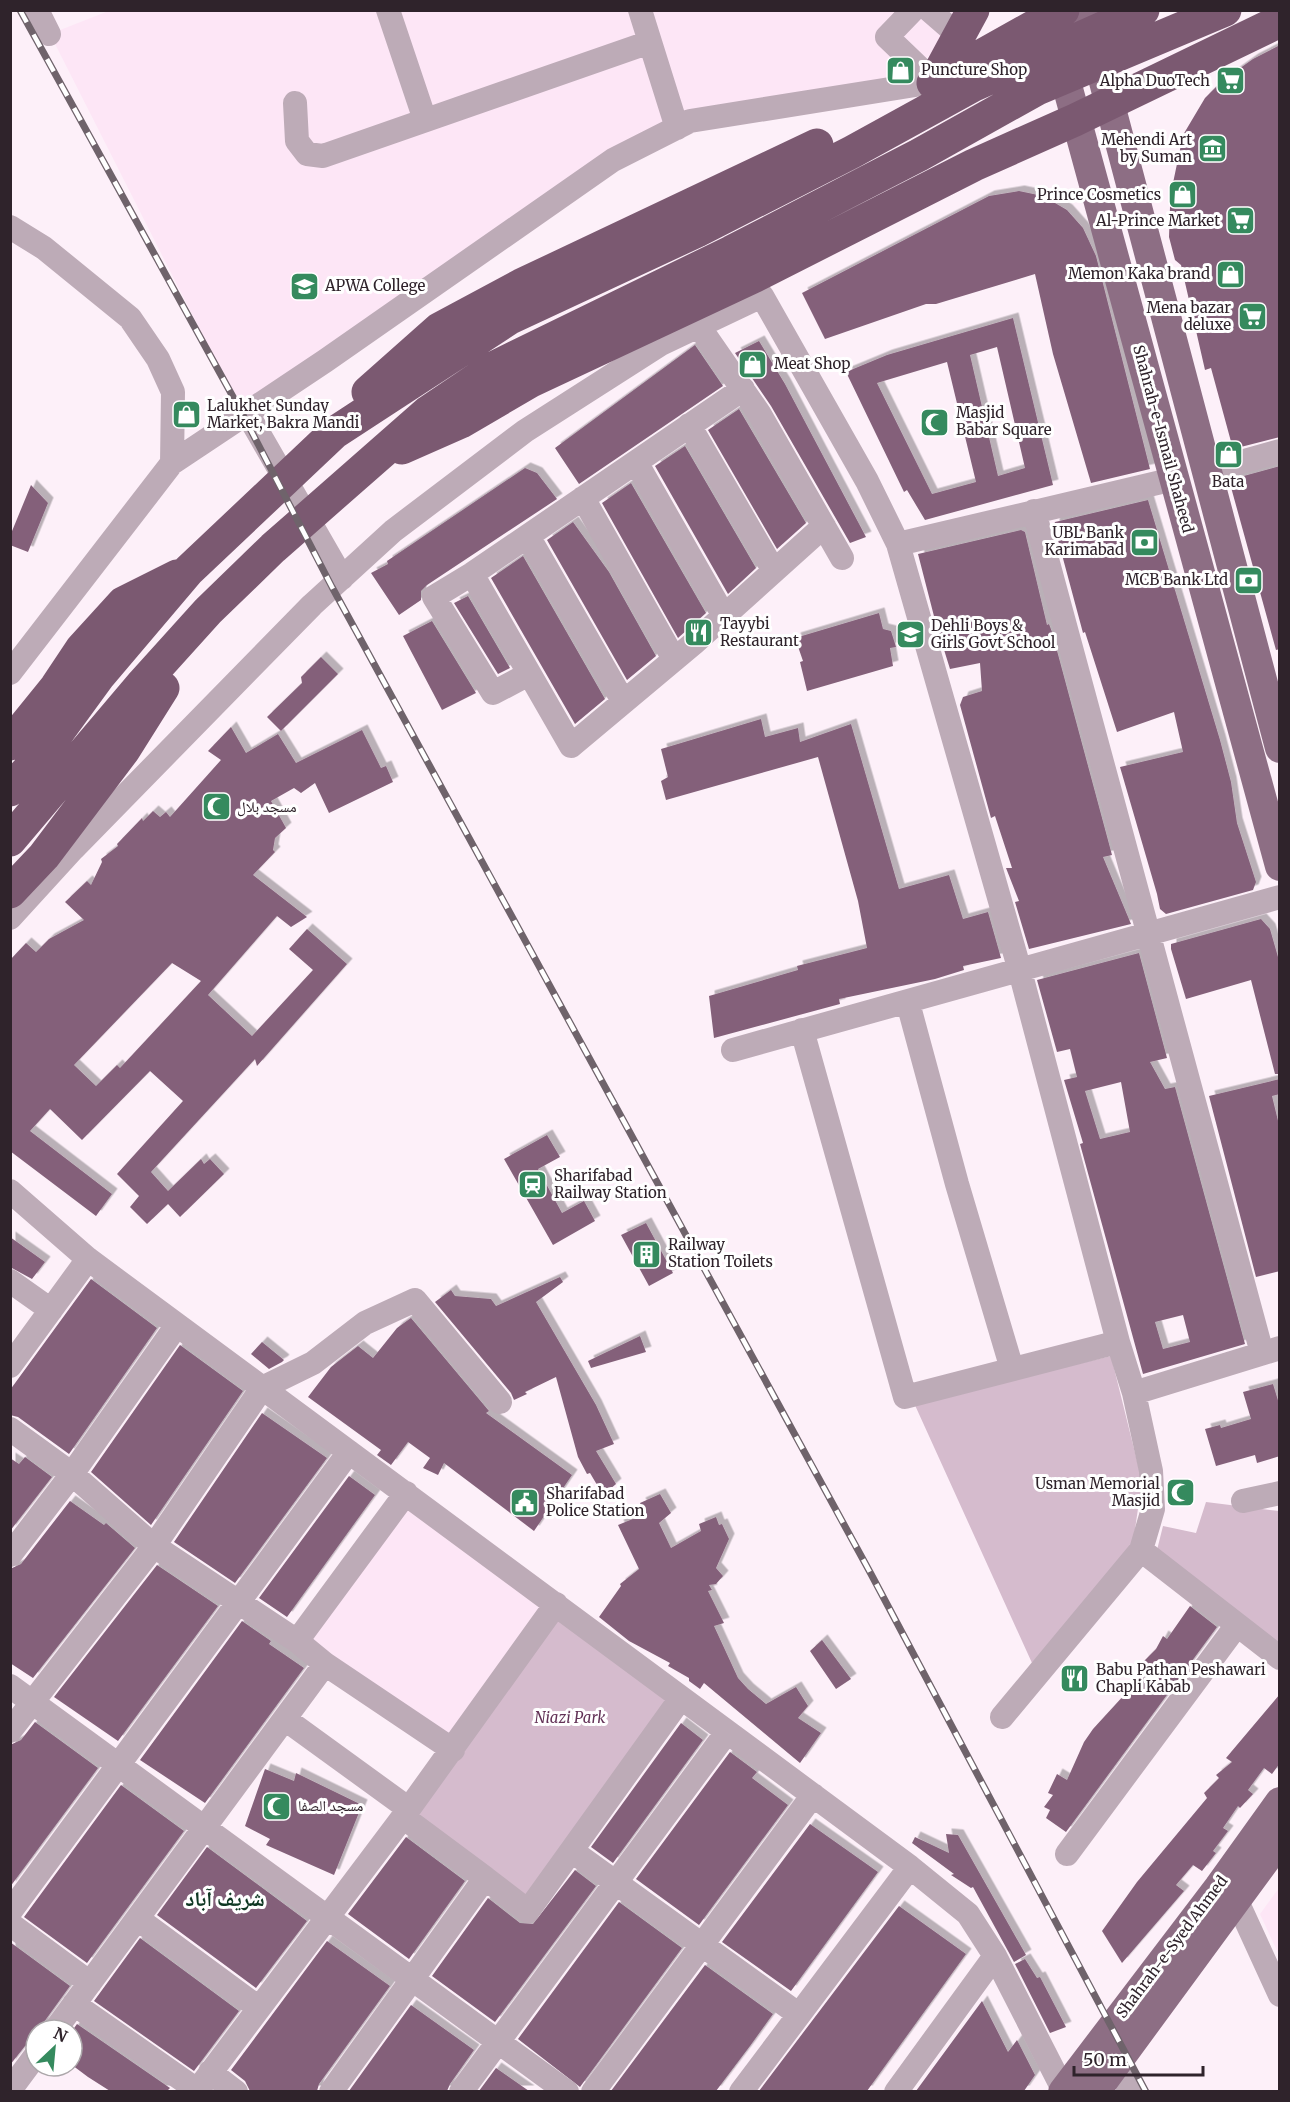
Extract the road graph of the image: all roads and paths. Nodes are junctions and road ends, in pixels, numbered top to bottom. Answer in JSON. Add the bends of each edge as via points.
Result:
{"nodes":[{"id":1,"x":37,"y":10,"type":"edge"},
{"id":2,"x":388,"y":10,"type":"edge"},
{"id":3,"x":640,"y":10,"type":"edge"},
{"id":4,"x":913,"y":10,"type":"edge"},
{"id":5,"x":929,"y":10,"type":"edge"},
{"id":6,"x":1085,"y":10,"type":"edge"},
{"id":7,"x":1143,"y":10,"type":"edge"},
{"id":8,"x":1225,"y":10,"type":"edge"},
{"id":9,"x":1053,"y":13,"type":"edge"},
{"id":10,"x":1280,"y":21,"type":"edge"},
{"id":11,"x":966,"y":23,"type":"edge"},
{"id":12,"x":50,"y":34,"type":"dead end"},
{"id":13,"x":650,"y":42,"type":"junction"},
{"id":14,"x":934,"y":82,"type":"junction"},
{"id":15,"x":295,"y":103,"type":"dead end"},
{"id":16,"x":1110,"y":103,"type":"junction"},
{"id":17,"x":425,"y":120,"type":"junction"},
{"id":18,"x":1075,"y":120,"type":"junction"},
{"id":19,"x":677,"y":128,"type":"junction"},
{"id":20,"x":10,"y":227,"type":"edge"},
{"id":21,"x":698,"y":325,"type":"junction"},
{"id":22,"x":743,"y":389,"type":"junction"},
{"id":23,"x":247,"y":412,"type":"junction"},
{"id":24,"x":690,"y":425,"type":"junction"},
{"id":25,"x":334,"y":433,"type":"junction"},
{"id":26,"x":1280,"y":451,"type":"edge"},
{"id":27,"x":377,"y":458,"type":"junction"},
{"id":28,"x":636,"y":462,"type":"junction"},
{"id":29,"x":172,"y":463,"type":"junction"},
{"id":30,"x":1205,"y":472,"type":"junction"},
{"id":31,"x":1174,"y":479,"type":"junction"},
{"id":32,"x":583,"y":498,"type":"junction"},
{"id":33,"x":1034,"y":511,"type":"junction"},
{"id":34,"x":824,"y":526,"type":"junction"},
{"id":35,"x":528,"y":536,"type":"junction"},
{"id":36,"x":898,"y":544,"type":"junction"},
{"id":37,"x":842,"y":558,"type":"dead end"},
{"id":38,"x":188,"y":571,"type":"junction"},
{"id":39,"x":774,"y":571,"type":"junction"},
{"id":40,"x":472,"y":574,"type":"junction"},
{"id":41,"x":342,"y":578,"type":"junction"},
{"id":42,"x":208,"y":611,"type":"junction"},
{"id":43,"x":724,"y":616,"type":"junction"},
{"id":44,"x":674,"y":659,"type":"junction"},
{"id":45,"x":10,"y":673,"type":"edge"},
{"id":46,"x":529,"y":674,"type":"junction"},
{"id":47,"x":623,"y":701,"type":"junction"},
{"id":48,"x":10,"y":744,"type":"edge"},
{"id":49,"x":1280,"y":748,"type":"edge"},
{"id":50,"x":10,"y":790,"type":"edge"},
{"id":51,"x":10,"y":840,"type":"edge"},
{"id":52,"x":1280,"y":866,"type":"edge"},
{"id":53,"x":10,"y":892,"type":"edge"},
{"id":54,"x":1280,"y":897,"type":"edge"},
{"id":55,"x":10,"y":918,"type":"edge"},
{"id":56,"x":1150,"y":935,"type":"junction"},
{"id":57,"x":1020,"y":971,"type":"junction"},
{"id":58,"x":908,"y":1003,"type":"junction"},
{"id":59,"x":802,"y":1030,"type":"junction"},
{"id":60,"x":733,"y":1050,"type":"dead end"},
{"id":61,"x":10,"y":1191,"type":"edge"},
{"id":62,"x":88,"y":1259,"type":"junction"},
{"id":63,"x":10,"y":1281,"type":"edge"},
{"id":64,"x":51,"y":1310,"type":"junction"},
{"id":65,"x":177,"y":1325,"type":"junction"},
{"id":66,"x":1118,"y":1342,"type":"junction"},
{"id":67,"x":1271,"y":1350,"type":"edge"},
{"id":68,"x":10,"y":1366,"type":"edge"},
{"id":69,"x":1012,"y":1369,"type":"junction"},
{"id":70,"x":262,"y":1388,"type":"junction"},
{"id":71,"x":1134,"y":1393,"type":"junction"},
{"id":72,"x":500,"y":1401,"type":"dead end"},
{"id":73,"x":10,"y":1429,"type":"edge"},
{"id":74,"x":349,"y":1452,"type":"junction"},
{"id":75,"x":72,"y":1474,"type":"junction"},
{"id":76,"x":406,"y":1492,"type":"junction"},
{"id":77,"x":1280,"y":1493,"type":"edge"},
{"id":78,"x":1243,"y":1501,"type":"dead end"},
{"id":79,"x":154,"y":1546,"type":"junction"},
{"id":80,"x":1141,"y":1550,"type":"junction"},
{"id":81,"x":10,"y":1555,"type":"edge"},
{"id":82,"x":237,"y":1603,"type":"junction"},
{"id":83,"x":556,"y":1604,"type":"junction"},
{"id":84,"x":1237,"y":1625,"type":"junction"},
{"id":85,"x":297,"y":1641,"type":"junction"},
{"id":86,"x":1280,"y":1658,"type":"edge"},
{"id":87,"x":325,"y":1664,"type":"junction"},
{"id":88,"x":10,"y":1686,"type":"edge"},
{"id":89,"x":681,"y":1698,"type":"junction"},
{"id":90,"x":32,"y":1702,"type":"junction"},
{"id":91,"x":1002,"y":1717,"type":"dead end"},
{"id":92,"x":285,"y":1719,"type":"junction"},
{"id":93,"x":10,"y":1731,"type":"edge"},
{"id":94,"x":727,"y":1732,"type":"junction"},
{"id":95,"x":453,"y":1750,"type":"junction"},
{"id":96,"x":118,"y":1765,"type":"junction"},
{"id":97,"x":813,"y":1795,"type":"junction"},
{"id":98,"x":1280,"y":1802,"type":"edge"},
{"id":99,"x":406,"y":1813,"type":"junction"},
{"id":100,"x":205,"y":1828,"type":"junction"},
{"id":101,"x":1280,"y":1840,"type":"edge"},
{"id":102,"x":572,"y":1851,"type":"junction"},
{"id":103,"x":1067,"y":1854,"type":"dead end"},
{"id":104,"x":909,"y":1867,"type":"junction"},
{"id":105,"x":485,"y":1878,"type":"junction"},
{"id":106,"x":615,"y":1882,"type":"junction"},
{"id":107,"x":1227,"y":1893,"type":"junction"},
{"id":108,"x":10,"y":1912,"type":"edge"},
{"id":109,"x":327,"y":1917,"type":"junction"},
{"id":110,"x":138,"y":1919,"type":"junction"},
{"id":111,"x":10,"y":1924,"type":"edge"},
{"id":112,"x":702,"y":1945,"type":"junction"},
{"id":113,"x":995,"y":1956,"type":"junction"},
{"id":114,"x":413,"y":1980,"type":"junction"},
{"id":115,"x":90,"y":1983,"type":"junction"},
{"id":116,"x":1280,"y":1995,"type":"edge"},
{"id":117,"x":74,"y":2004,"type":"junction"},
{"id":118,"x":259,"y":2008,"type":"junction"},
{"id":119,"x":798,"y":2014,"type":"junction"},
{"id":120,"x":64,"y":2018,"type":"edge"},
{"id":121,"x":498,"y":2042,"type":"junction"},
{"id":122,"x":1105,"y":2056,"type":"junction"},
{"id":123,"x":24,"y":2071,"type":"edge"},
{"id":124,"x":201,"y":2085,"type":"edge"},
{"id":125,"x":10,"y":2090,"type":"edge"},
{"id":126,"x":236,"y":2091,"type":"edge"},
{"id":127,"x":331,"y":2091,"type":"edge"},
{"id":128,"x":461,"y":2091,"type":"edge"},
{"id":129,"x":567,"y":2091,"type":"edge"},
{"id":130,"x":593,"y":2091,"type":"edge"},
{"id":131,"x":741,"y":2091,"type":"edge"},
{"id":132,"x":896,"y":2091,"type":"edge"},
{"id":133,"x":1064,"y":2091,"type":"edge"},
{"id":134,"x":1095,"y":2091,"type":"edge"},
{"id":135,"x":1131,"y":2091,"type":"edge"}],
"edges":[{"from":1,"to":12,"type":"street"},
{"from":2,"to":17,"type":"street"},
{"from":3,"to":13,"type":"street"},
{"from":4,"to":14,"type":"street","via":[[887,38]]},
{"from":5,"to":11,"type":"street"},
{"from":6,"to":16,"type":"main road"},
{"from":7,"to":25,"type":"highway","via":[[972,86],[697,231],[510,318]]},
{"from":8,"to":27,"type":"highway","via":[[1037,89],[731,252],[495,367],[428,412]]},
{"from":9,"to":14,"type":"highway"},
{"from":9,"to":18,"type":"main road","name":"Shahrah-e-Ismail Shaheed"},
{"from":10,"to":16,"type":"highway"},
{"from":11,"to":14,"type":"highway"},
{"from":13,"to":17,"type":"street"},
{"from":13,"to":19,"type":"street"},
{"from":14,"to":19,"type":"street","via":[[690,121]]},
{"from":14,"to":25,"type":"highway","via":[[858,125],[521,285],[439,329],[377,382]]},
{"from":15,"to":17,"type":"street","via":[[297,141],[307,154],[316,156]]},
{"from":16,"to":18,"type":"highway"},
{"from":16,"to":30,"type":"main road"},
{"from":18,"to":27,"type":"highway","via":[[974,165],[755,276],[531,381],[461,422]]},
{"from":18,"to":31,"type":"main road","name":"Shahrah-e-Ismail Shaheed"},
{"from":19,"to":23,"type":"street","via":[[613,160]]},
{"from":20,"to":29,"type":"street","via":[[44,248],[130,318],[158,359],[173,392]]},
{"from":21,"to":22,"type":"street"},
{"from":21,"to":36,"type":"street","via":[[762,296],[867,481]]},
{"from":21,"to":41,"type":"street","via":[[661,344],[525,431],[393,531]]},
{"from":22,"to":24,"type":"street"},
{"from":22,"to":34,"type":"street"},
{"from":23,"to":29,"type":"street"},
{"from":23,"to":41,"type":"street"},
{"from":24,"to":28,"type":"street"},
{"from":24,"to":39,"type":"street"},
{"from":25,"to":38,"type":"highway"},
{"from":26,"to":30,"type":"street"},
{"from":27,"to":42,"type":"highway","via":[[273,548]]},
{"from":28,"to":32,"type":"street"},
{"from":28,"to":43,"type":"street"},
{"from":29,"to":45,"type":"street"},
{"from":30,"to":49,"type":"main road"},
{"from":31,"to":33,"type":"street"},
{"from":31,"to":52,"type":"main road","name":"Shahrah-e-Ismail Shaheed"},
{"from":32,"to":35,"type":"street"},
{"from":32,"to":44,"type":"street"},
{"from":33,"to":36,"type":"street"},
{"from":33,"to":56,"type":"street"},
{"from":34,"to":37,"type":"street"},
{"from":34,"to":39,"type":"street"},
{"from":35,"to":40,"type":"street"},
{"from":35,"to":47,"type":"street"},
{"from":36,"to":57,"type":"street"},
{"from":38,"to":48,"type":"highway","via":[[123,603],[82,648]]},
{"from":38,"to":50,"type":"highway"},
{"from":39,"to":43,"type":"street"},
{"from":40,"to":46,"type":"street"},
{"from":40,"to":46,"type":"street","via":[[434,597],[493,693]]},
{"from":41,"to":55,"type":"street"},
{"from":42,"to":51,"type":"highway"},
{"from":42,"to":53,"type":"highway","via":[[124,750],[44,856]]},
{"from":43,"to":44,"type":"street"},
{"from":44,"to":47,"type":"street"},
{"from":46,"to":47,"type":"street","via":[[571,746]]},
{"from":54,"to":56,"type":"street"},
{"from":56,"to":57,"type":"street"},
{"from":56,"to":67,"type":"street"},
{"from":57,"to":58,"type":"street"},
{"from":57,"to":66,"type":"street"},
{"from":58,"to":59,"type":"street"},
{"from":58,"to":69,"type":"street"},
{"from":59,"to":60,"type":"street"},
{"from":59,"to":69,"type":"street","via":[[905,1397]]},
{"from":61,"to":62,"type":"street"},
{"from":62,"to":64,"type":"street"},
{"from":62,"to":65,"type":"street"},
{"from":63,"to":64,"type":"street"},
{"from":64,"to":68,"type":"street"},
{"from":65,"to":70,"type":"street"},
{"from":65,"to":75,"type":"street"},
{"from":66,"to":69,"type":"street"},
{"from":66,"to":71,"type":"street"},
{"from":67,"to":71,"type":"street"},
{"from":70,"to":72,"type":"street","via":[[313,1363],[365,1323],[415,1300]]},
{"from":70,"to":74,"type":"street"},
{"from":70,"to":79,"type":"street"},
{"from":71,"to":80,"type":"street","via":[[1151,1471],[1153,1509]]},
{"from":73,"to":75,"type":"street"},
{"from":74,"to":76,"type":"street"},
{"from":74,"to":82,"type":"street"},
{"from":75,"to":79,"type":"street"},
{"from":75,"to":81,"type":"street"},
{"from":76,"to":83,"type":"street"},
{"from":76,"to":85,"type":"street"},
{"from":77,"to":78,"type":"street"},
{"from":79,"to":82,"type":"street"},
{"from":79,"to":90,"type":"street"},
{"from":80,"to":84,"type":"street"},
{"from":80,"to":91,"type":"street"},
{"from":82,"to":85,"type":"street"},
{"from":82,"to":96,"type":"street"},
{"from":83,"to":89,"type":"street"},
{"from":83,"to":95,"type":"street"},
{"from":84,"to":86,"type":"street"},
{"from":84,"to":103,"type":"street"},
{"from":85,"to":87,"type":"street"},
{"from":87,"to":92,"type":"street"},
{"from":87,"to":95,"type":"street"},
{"from":88,"to":90,"type":"street"},
{"from":89,"to":94,"type":"street"},
{"from":89,"to":102,"type":"street"},
{"from":90,"to":93,"type":"street"},
{"from":90,"to":96,"type":"street"},
{"from":92,"to":99,"type":"street"},
{"from":92,"to":100,"type":"street"},
{"from":94,"to":97,"type":"street"},
{"from":94,"to":106,"type":"street"},
{"from":95,"to":99,"type":"street"},
{"from":96,"to":100,"type":"street"},
{"from":96,"to":108,"type":"street"},
{"from":97,"to":104,"type":"street"},
{"from":97,"to":112,"type":"street"},
{"from":98,"to":107,"type":"main road","name":"Shahrah-e-Syed Ahmed"},
{"from":99,"to":105,"type":"street"},
{"from":99,"to":109,"type":"street"},
{"from":100,"to":109,"type":"street"},
{"from":100,"to":110,"type":"street"},
{"from":101,"to":107,"type":"main road","name":"Shahrah-e-Syed Ahmed"},
{"from":102,"to":105,"type":"street","via":[[528,1911]]},
{"from":102,"to":106,"type":"street"},
{"from":104,"to":113,"type":"street","via":[[968,1914]]},
{"from":104,"to":119,"type":"street"},
{"from":105,"to":114,"type":"street"},
{"from":106,"to":112,"type":"street"},
{"from":106,"to":121,"type":"street"},
{"from":107,"to":116,"type":"street"},
{"from":107,"to":122,"type":"main road","name":"Shahrah-e-Syed Ahmed"},
{"from":109,"to":114,"type":"street"},
{"from":109,"to":118,"type":"street"},
{"from":110,"to":115,"type":"street"},
{"from":110,"to":118,"type":"street"},
{"from":111,"to":115,"type":"street"},
{"from":112,"to":119,"type":"street"},
{"from":112,"to":130,"type":"street"},
{"from":113,"to":132,"type":"street"},
{"from":113,"to":133,"type":"street"},
{"from":114,"to":121,"type":"street"},
{"from":114,"to":127,"type":"street"},
{"from":115,"to":117,"type":"street"},
{"from":117,"to":120,"type":"street"},
{"from":117,"to":124,"type":"street"},
{"from":118,"to":124,"type":"street"},
{"from":119,"to":131,"type":"street"},
{"from":121,"to":128,"type":"street"},
{"from":121,"to":129,"type":"street"},
{"from":122,"to":133,"type":"main road","name":"Shahrah-e-Syed Ahmed"},
{"from":122,"to":134,"type":"main road","name":"Shahrah-e-Syed Ahmed"},
{"from":122,"to":135,"type":"street"},
{"from":123,"to":125,"type":"street"},
{"from":124,"to":126,"type":"street"}]}
